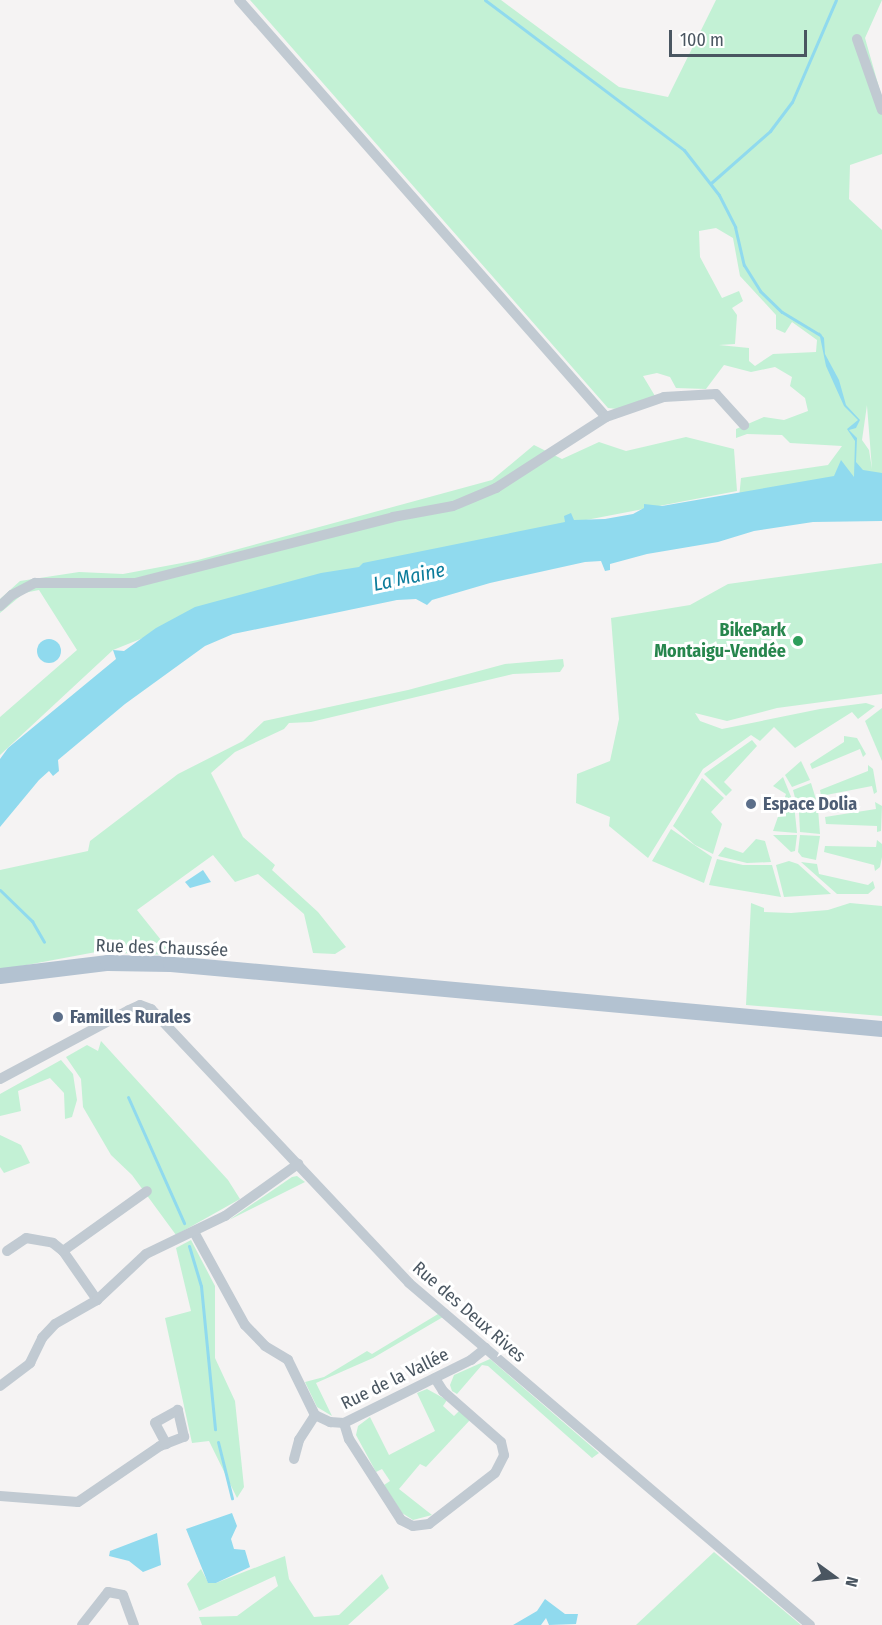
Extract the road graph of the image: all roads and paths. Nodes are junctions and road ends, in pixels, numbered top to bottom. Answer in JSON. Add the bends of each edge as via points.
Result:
{"nodes":[{"id":1,"x":239,"y":0,"type":"edge"},
{"id":2,"x":857,"y":39,"type":"dead end"},
{"id":3,"x":882,"y":110,"type":"edge"},
{"id":4,"x":606,"y":417,"type":"junction"},
{"id":5,"x":744,"y":425,"type":"dead end"},
{"id":6,"x":0,"y":606,"type":"edge"},
{"id":7,"x":0,"y":976,"type":"edge"},
{"id":8,"x":882,"y":1029,"type":"edge"},
{"id":9,"x":0,"y":1078,"type":"edge"},
{"id":10,"x":298,"y":1164,"type":"junction"},
{"id":11,"x":147,"y":1191,"type":"dead end"},
{"id":12,"x":194,"y":1232,"type":"junction"},
{"id":13,"x":7,"y":1251,"type":"dead end"},
{"id":14,"x":63,"y":1251,"type":"junction"},
{"id":15,"x":97,"y":1300,"type":"junction"},
{"id":16,"x":486,"y":1348,"type":"junction"},
{"id":17,"x":435,"y":1378,"type":"junction"},
{"id":18,"x":0,"y":1386,"type":"edge"},
{"id":19,"x":315,"y":1415,"type":"junction"},
{"id":20,"x":344,"y":1423,"type":"junction"},
{"id":21,"x":166,"y":1444,"type":"dead end"},
{"id":22,"x":294,"y":1459,"type":"dead end"},
{"id":23,"x":0,"y":1496,"type":"edge"},
{"id":24,"x":82,"y":1625,"type":"edge"},
{"id":25,"x":134,"y":1625,"type":"edge"},
{"id":26,"x":810,"y":1625,"type":"edge"}],
"edges":[{"from":1,"to":4,"type":"street"},
{"from":2,"to":3,"type":"street"},
{"from":4,"to":5,"type":"street","via":[[664,398],[716,394]]},
{"from":4,"to":6,"type":"street","via":[[496,488],[453,506],[393,517],[135,583],[35,583],[12,594]]},
{"from":7,"to":8,"type":"main road","name":"Rue des Chaussée","via":[[108,963],[251,972]]},
{"from":9,"to":10,"type":"street","name":"Rue des Deux Rives","via":[[146,1005]]},
{"from":10,"to":12,"type":"street"},
{"from":10,"to":16,"type":"street","name":"Rue des Deux Rives","via":[[409,1283]]},
{"from":11,"to":14,"type":"street"},
{"from":12,"to":15,"type":"street","via":[[146,1254]]},
{"from":12,"to":19,"type":"street","via":[[245,1324],[265,1346],[288,1360]]},
{"from":13,"to":14,"type":"street","via":[[26,1238],[53,1243]]},
{"from":14,"to":15,"type":"street"},
{"from":15,"to":18,"type":"street","via":[[55,1324],[42,1338],[30,1363]]},
{"from":16,"to":17,"type":"street","name":"Rue de la Vallée"},
{"from":16,"to":26,"type":"street","name":"Rue des Deux Rives"},
{"from":17,"to":20,"type":"street","name":"Rue de la Vallée"},
{"from":17,"to":20,"type":"street","via":[[443,1391],[501,1442],[504,1455],[495,1473],[429,1524],[413,1526],[401,1520],[349,1439]]},
{"from":19,"to":20,"type":"street","name":"Rue de la Vallée"},
{"from":19,"to":22,"type":"street","via":[[299,1440]]},
{"from":21,"to":23,"type":"street","via":[[78,1502]]},
{"from":24,"to":25,"type":"street","via":[[108,1592],[123,1595]]}]}
